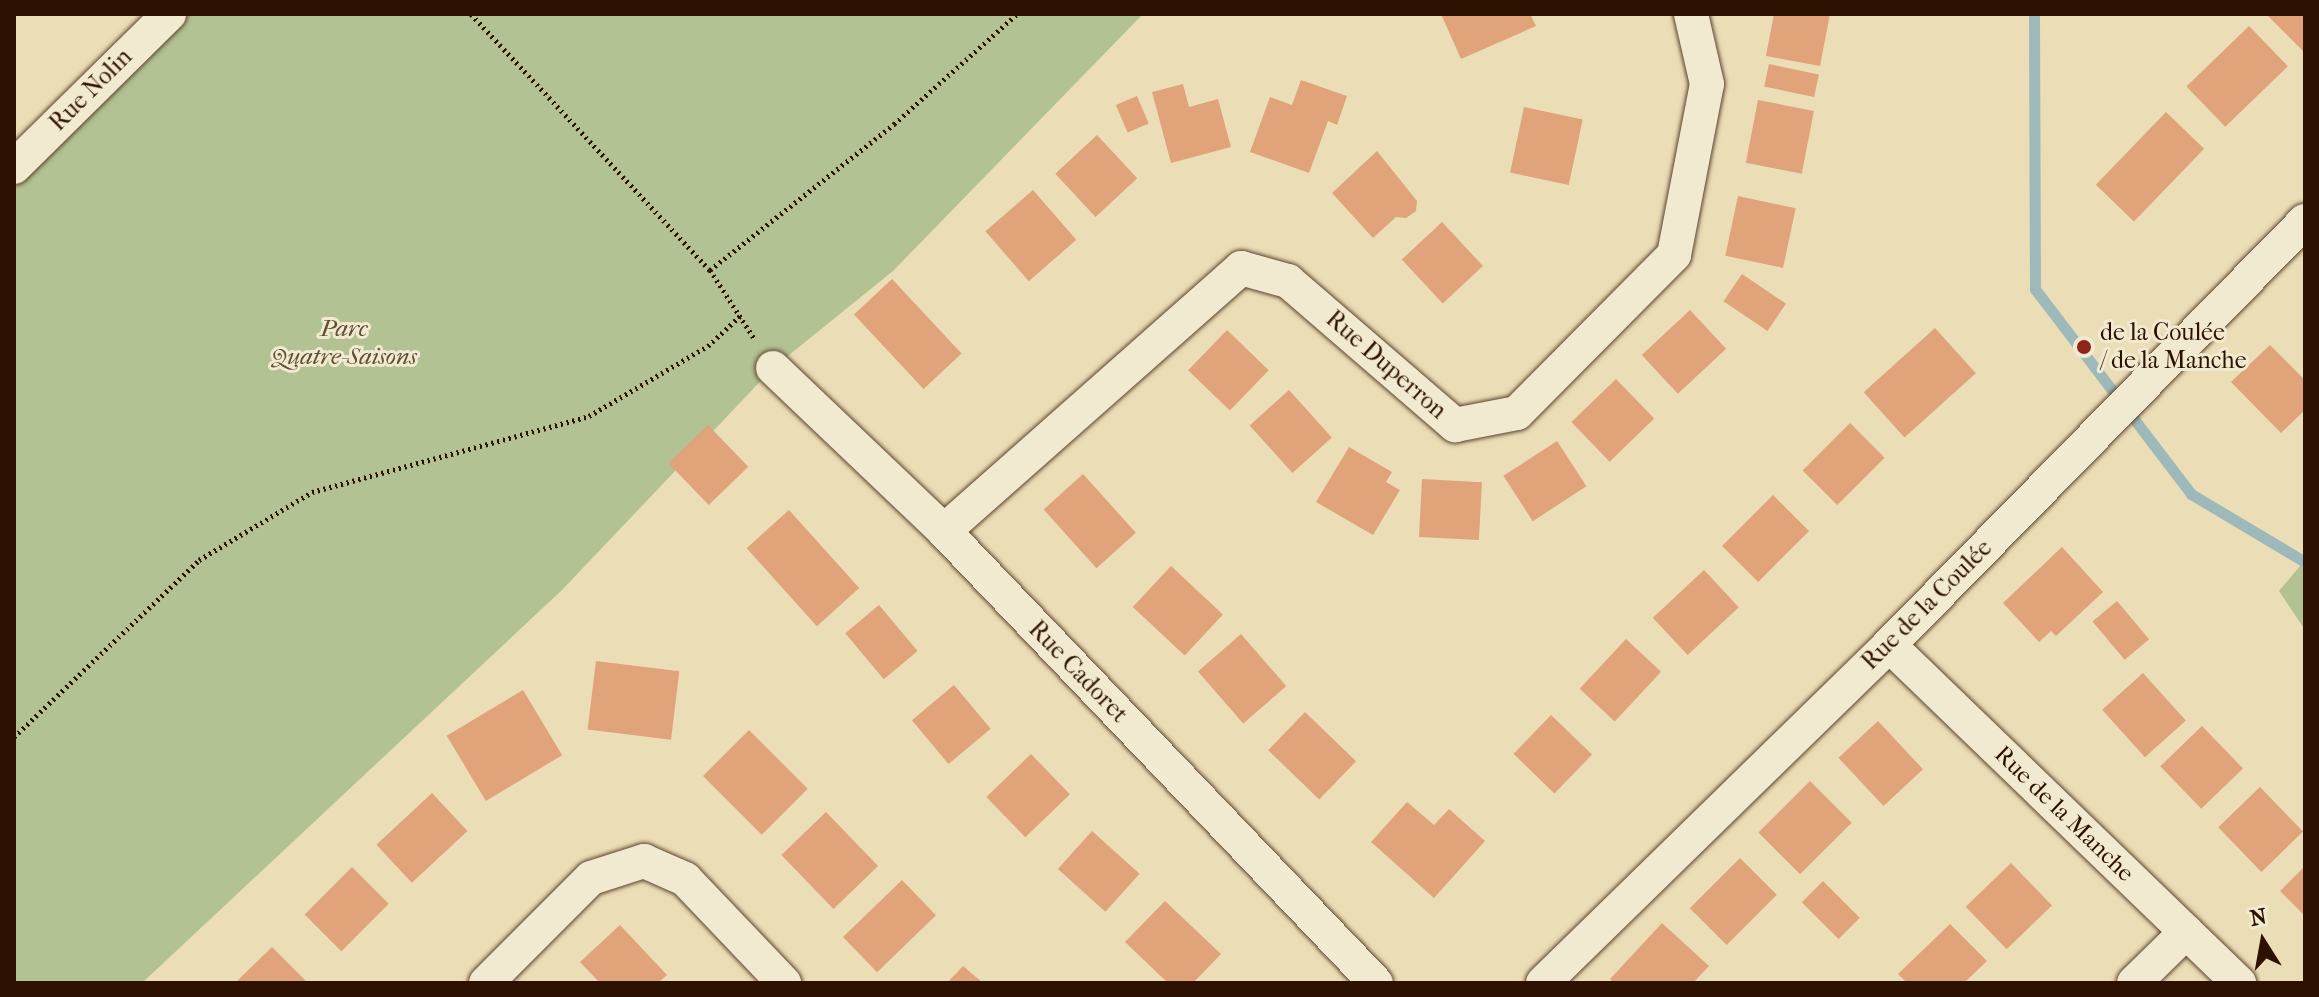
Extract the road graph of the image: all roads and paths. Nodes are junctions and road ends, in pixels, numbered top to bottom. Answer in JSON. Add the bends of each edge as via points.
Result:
{"nodes":[{"id":1,"x":169,"y":14,"type":"edge"},
{"id":2,"x":471,"y":14,"type":"edge"},
{"id":3,"x":1017,"y":14,"type":"edge"},
{"id":4,"x":1691,"y":14,"type":"edge"},
{"id":5,"x":14,"y":167,"type":"edge"},
{"id":6,"x":2305,"y":221,"type":"edge"},
{"id":7,"x":710,"y":270,"type":"junction"},
{"id":8,"x":740,"y":316,"type":"junction"},
{"id":9,"x":773,"y":368,"type":"joint"},
{"id":10,"x":944,"y":531,"type":"junction"},
{"id":11,"x":1889,"y":645,"type":"junction"},
{"id":12,"x":14,"y":737,"type":"edge"},
{"id":13,"x":2186,"y":932,"type":"junction"},
{"id":14,"x":486,"y":983,"type":"edge"},
{"id":15,"x":784,"y":983,"type":"edge"},
{"id":16,"x":1376,"y":983,"type":"edge"},
{"id":17,"x":1543,"y":983,"type":"edge"},
{"id":18,"x":2134,"y":983,"type":"edge"},
{"id":19,"x":2239,"y":983,"type":"edge"}],
"edges":[{"from":1,"to":5,"type":"street","name":"Rue Nolin"},
{"from":2,"to":7,"type":"path"},
{"from":3,"to":7,"type":"path","via":[[894,124]]},
{"from":4,"to":10,"type":"street","name":"Rue Duperron","via":[[1707,84],[1674,255],[1517,413],[1455,425],[1288,281],[1241,268]]},
{"from":6,"to":11,"type":"street","name":"Rue de la Coulée"},
{"from":7,"to":8,"type":"path"},
{"from":8,"to":9,"type":"path"},
{"from":8,"to":12,"type":"path","via":[[708,346],[589,416],[312,492],[199,560]]},
{"from":9,"to":10,"type":"street","name":"Rue Cadoret"},
{"from":10,"to":16,"type":"street","name":"Rue Cadoret"},
{"from":11,"to":13,"type":"street","name":"Rue de la Manche"},
{"from":11,"to":17,"type":"street","name":"Rue de la Coulée"},
{"from":13,"to":18,"type":"street"},
{"from":13,"to":19,"type":"street","name":"Rue de la Manche"},
{"from":14,"to":15,"type":"street","via":[[591,878],[644,861],[685,879]]}]}
